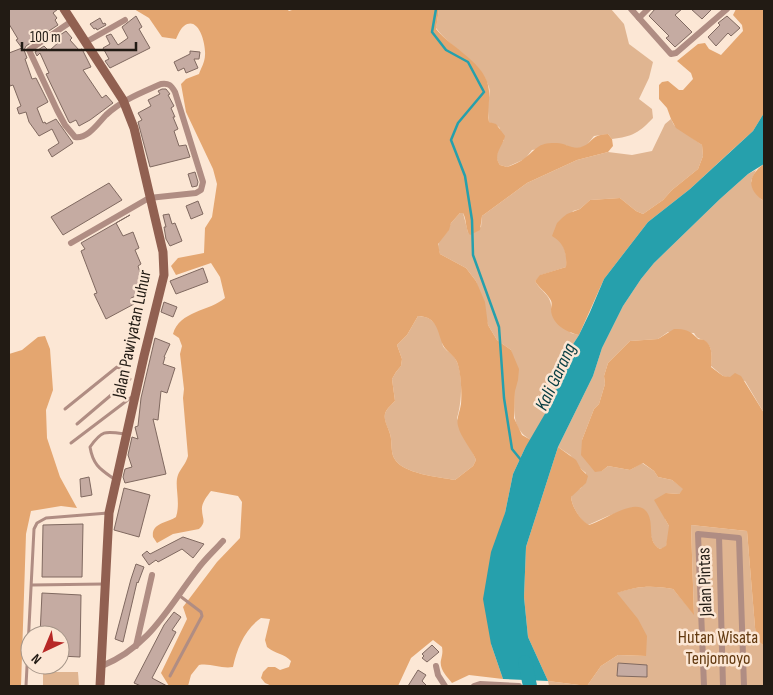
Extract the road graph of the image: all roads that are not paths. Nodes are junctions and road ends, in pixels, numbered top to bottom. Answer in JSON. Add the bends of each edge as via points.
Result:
{"nodes":[{"id":1,"x":64,"y":9,"type":"edge"},
{"id":2,"x":631,"y":9,"type":"edge"},
{"id":3,"x":648,"y":9,"type":"edge"},
{"id":4,"x":726,"y":9,"type":"edge"},
{"id":5,"x":640,"y":18,"type":"junction"},
{"id":6,"x":125,"y":20,"type":"dead end"},
{"id":7,"x":72,"y":21,"type":"junction"},
{"id":8,"x":86,"y":42,"type":"junction"},
{"id":9,"x":124,"y":100,"type":"junction"},
{"id":10,"x":149,"y":198,"type":"junction"},
{"id":11,"x":72,"y":243,"type":"dead end"},
{"id":12,"x":134,"y":380,"type":"junction"},
{"id":13,"x":136,"y":394,"type":"junction"},
{"id":14,"x":66,"y":409,"type":"dead end"},
{"id":15,"x":77,"y":424,"type":"dead end"},
{"id":16,"x":127,"y":434,"type":"junction"},
{"id":17,"x":71,"y":443,"type":"dead end"},
{"id":18,"x":116,"y":481,"type":"junction"},
{"id":19,"x":109,"y":513,"type":"junction"},
{"id":20,"x":719,"y":536,"type":"junction"},
{"id":21,"x":223,"y":541,"type":"dead end"},
{"id":22,"x":152,"y":575,"type":"dead end"},
{"id":23,"x":104,"y":584,"type":"junction"},
{"id":24,"x":32,"y":585,"type":"junction"},
{"id":25,"x":179,"y":596,"type":"junction"},
{"id":26,"x":135,"y":647,"type":"junction"},
{"id":27,"x":102,"y":666,"type":"junction"},
{"id":28,"x":436,"y":666,"type":"dead end"},
{"id":29,"x":170,"y":676,"type":"dead end"},
{"id":30,"x":477,"y":685,"type":"edge"},
{"id":31,"x":26,"y":686,"type":"edge"},
{"id":32,"x":100,"y":686,"type":"edge"},
{"id":33,"x":446,"y":686,"type":"edge"},
{"id":34,"x":519,"y":686,"type":"edge"},
{"id":35,"x":704,"y":686,"type":"edge"},
{"id":36,"x":723,"y":686,"type":"edge"},
{"id":37,"x":744,"y":686,"type":"edge"}],
"edges":[{"from":1,"to":7,"type":"main road","name":"Jalan Pawiyatan Luhur"},
{"from":2,"to":5,"type":"street"},
{"from":3,"to":5,"type":"street"},
{"from":4,"to":5,"type":"street","via":[[674,54],[668,52]]},
{"from":6,"to":8,"type":"street"},
{"from":7,"to":8,"type":"main road","name":"Jalan Pawiyatan Luhur"},
{"from":7,"to":9,"type":"street","via":[[29,50],[65,125],[75,137],[85,136]]},
{"from":8,"to":9,"type":"main road","name":"Jalan Pawiyatan Luhur"},
{"from":9,"to":10,"type":"main road","name":"Jalan Pawiyatan Luhur","via":[[134,128]]},
{"from":9,"to":10,"type":"street","via":[[161,84],[172,86],[203,182],[201,190],[196,193]]},
{"from":10,"to":11,"type":"street"},
{"from":10,"to":12,"type":"main road","name":"Jalan Pawiyatan Luhur","via":[[163,252],[164,276]]},
{"from":12,"to":13,"type":"main road","name":"Jalan Pawiyatan Luhur"},
{"from":12,"to":14,"type":"lane","via":[[117,367]]},
{"from":12,"to":15,"type":"lane"},
{"from":13,"to":16,"type":"main road","name":"Jalan Pawiyatan Luhur"},
{"from":13,"to":17,"type":"lane"},
{"from":16,"to":18,"type":"main road","name":"Jalan Pawiyatan Luhur"},
{"from":16,"to":18,"type":"lane","via":[[108,431],[98,436],[90,448],[99,468]]},
{"from":18,"to":19,"type":"main road","name":"Jalan Pawiyatan Luhur"},
{"from":19,"to":23,"type":"main road","name":"Jalan Pawiyatan Luhur"},
{"from":19,"to":24,"type":"lane","via":[[46,518],[37,523],[34,529]]},
{"from":20,"to":35,"type":"street","name":"Jalan Pintas","via":[[698,534]]},
{"from":20,"to":36,"type":"street","name":"Jalan Pintas"},
{"from":20,"to":37,"type":"street","name":"Jalan Pintas","via":[[739,538]]},
{"from":21,"to":25,"type":"street","via":[[197,569]]},
{"from":22,"to":26,"type":"street"},
{"from":23,"to":24,"type":"lane"},
{"from":23,"to":27,"type":"main road","name":"Jalan Pawiyatan Luhur"},
{"from":24,"to":31,"type":"lane"},
{"from":25,"to":26,"type":"street"},
{"from":25,"to":29,"type":"lane","via":[[202,616]]},
{"from":26,"to":27,"type":"street"},
{"from":27,"to":32,"type":"main road","name":"Jalan Pawiyatan Luhur"},
{"from":28,"to":33,"type":"street"},
{"from":30,"to":34,"type":"street"}]}
